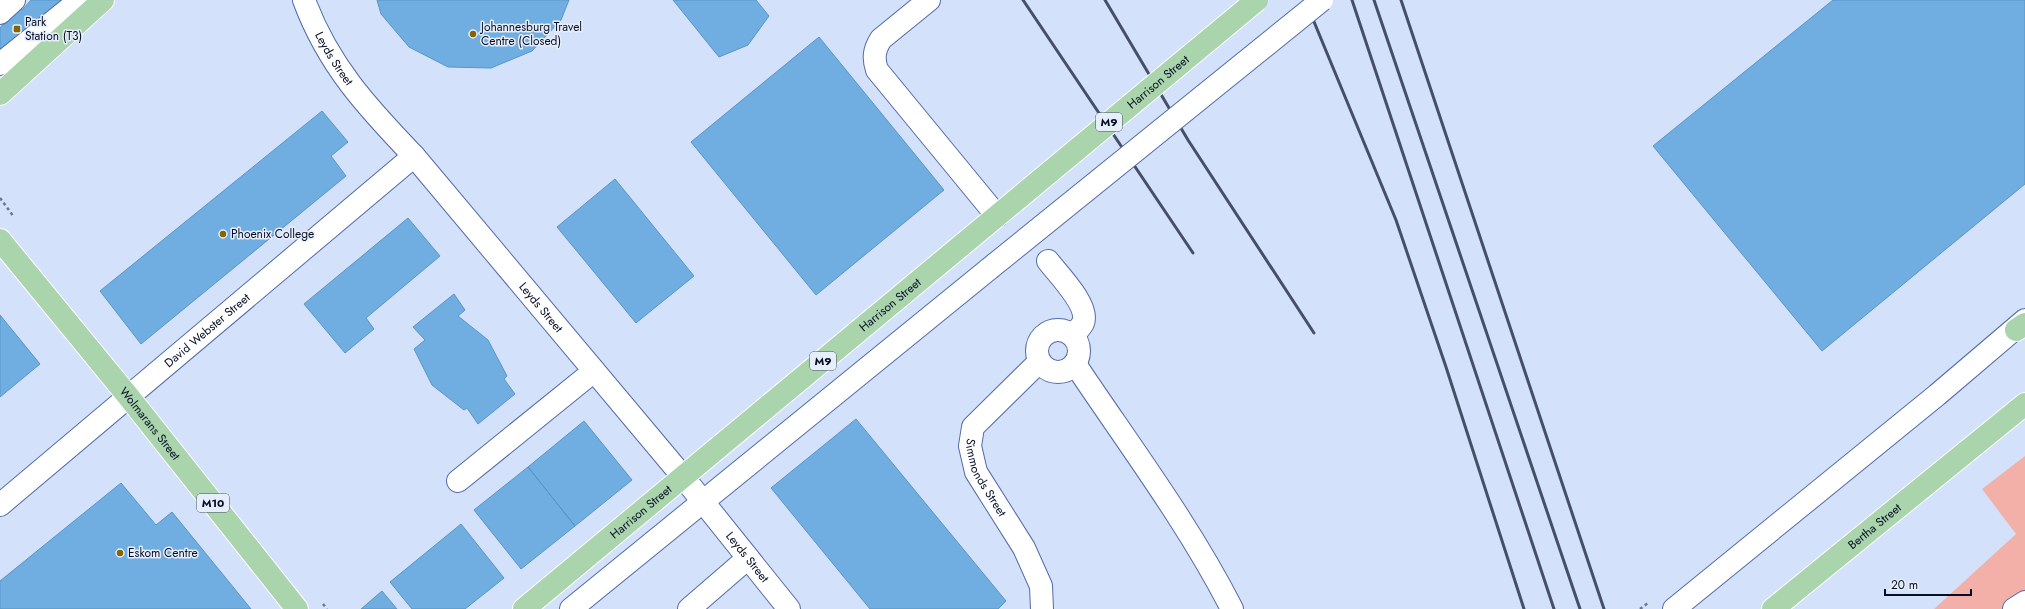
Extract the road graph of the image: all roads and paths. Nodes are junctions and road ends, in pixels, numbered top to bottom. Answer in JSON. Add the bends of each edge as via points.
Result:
{"nodes":[{"id":1,"x":14,"y":0,"type":"edge"},
{"id":2,"x":80,"y":0,"type":"edge"},
{"id":3,"x":103,"y":0,"type":"edge"},
{"id":4,"x":304,"y":0,"type":"edge"},
{"id":5,"x":1257,"y":0,"type":"edge"},
{"id":6,"x":1322,"y":0,"type":"edge"},
{"id":7,"x":920,"y":3,"type":"edge"},
{"id":8,"x":0,"y":13,"type":"edge"},
{"id":9,"x":0,"y":64,"type":"edge"},
{"id":10,"x":0,"y":94,"type":"edge"},
{"id":11,"x":414,"y":156,"type":"junction"},
{"id":12,"x":997,"y":216,"type":"junction"},
{"id":13,"x":0,"y":240,"type":"edge"},
{"id":14,"x":1048,"y":261,"type":"dead end"},
{"id":15,"x":2022,"y":325,"type":"edge"},
{"id":16,"x":1073,"y":336,"type":"junction"},
{"id":17,"x":1039,"y":362,"type":"junction"},
{"id":18,"x":1075,"y":364,"type":"junction"},
{"id":19,"x":594,"y":371,"type":"junction"},
{"id":20,"x":128,"y":396,"type":"junction"},
{"id":21,"x":2025,"y":404,"type":"edge"},
{"id":22,"x":684,"y":478,"type":"junction"},
{"id":23,"x":458,"y":481,"type":"dead end"},
{"id":24,"x":704,"y":502,"type":"junction"},
{"id":25,"x":0,"y":505,"type":"edge"},
{"id":26,"x":748,"y":558,"type":"junction"},
{"id":27,"x":2025,"y":602,"type":"edge"},
{"id":28,"x":297,"y":609,"type":"edge"},
{"id":29,"x":524,"y":609,"type":"edge"},
{"id":30,"x":571,"y":609,"type":"edge"},
{"id":31,"x":689,"y":609,"type":"edge"},
{"id":32,"x":789,"y":609,"type":"edge"},
{"id":33,"x":1042,"y":609,"type":"edge"},
{"id":34,"x":1232,"y":609,"type":"edge"},
{"id":35,"x":1674,"y":609,"type":"edge"},
{"id":36,"x":1773,"y":609,"type":"edge"},
{"id":37,"x":2014,"y":609,"type":"edge"}],
"edges":[{"from":1,"to":8,"type":"street"},
{"from":2,"to":9,"type":"street"},
{"from":3,"to":10,"type":"main road"},
{"from":4,"to":11,"type":"street","name":"Leyds Street","via":[[315,28],[338,70],[375,116]]},
{"from":5,"to":12,"type":"main road","name":"Harrison Street","number":"M9","bridge":true},
{"from":6,"to":24,"type":"street","bridge":true},
{"from":7,"to":12,"type":"street","via":[[881,39],[875,48],[874,60],[877,70]]},
{"from":11,"to":19,"type":"street","name":"Leyds Street"},
{"from":11,"to":20,"type":"street","name":"David Webster Street"},
{"from":12,"to":22,"type":"main road","name":"Harrison Street","number":"M9","bridge":true},
{"from":13,"to":20,"type":"main road","name":"Wolmarans Street","number":"M10"},
{"from":14,"to":16,"type":"street","via":[[1082,304],[1083,323]]},
{"from":15,"to":35,"type":"street"},
{"from":16,"to":17,"type":"street","via":[[1065,330],[1054,329],[1044,333],[1038,341],[1036,352]]},
{"from":16,"to":18,"type":"street","via":[[1079,344],[1079,355]]},
{"from":17,"to":18,"type":"street","via":[[1046,369],[1056,372],[1066,371]]},
{"from":17,"to":33,"type":"street","name":"Simmonds Street","via":[[973,427],[970,446],[976,472],[1024,548],[1041,586]]},
{"from":18,"to":34,"type":"street","via":[[1182,524]]},
{"from":19,"to":22,"type":"street","name":"Leyds Street"},
{"from":19,"to":23,"type":"street"},
{"from":20,"to":25,"type":"street","name":"David Webster Street"},
{"from":20,"to":28,"type":"main road","name":"Wolmarans Street","number":"M10"},
{"from":21,"to":36,"type":"main road","name":"Bertha Street"},
{"from":22,"to":24,"type":"street","name":"Leyds Street"},
{"from":22,"to":29,"type":"main road","name":"Harrison Street","number":"M9"},
{"from":24,"to":26,"type":"street","name":"Leyds Street"},
{"from":24,"to":30,"type":"street"},
{"from":26,"to":31,"type":"street"},
{"from":26,"to":32,"type":"street","name":"Leyds Street"},
{"from":27,"to":37,"type":"street"}]}
